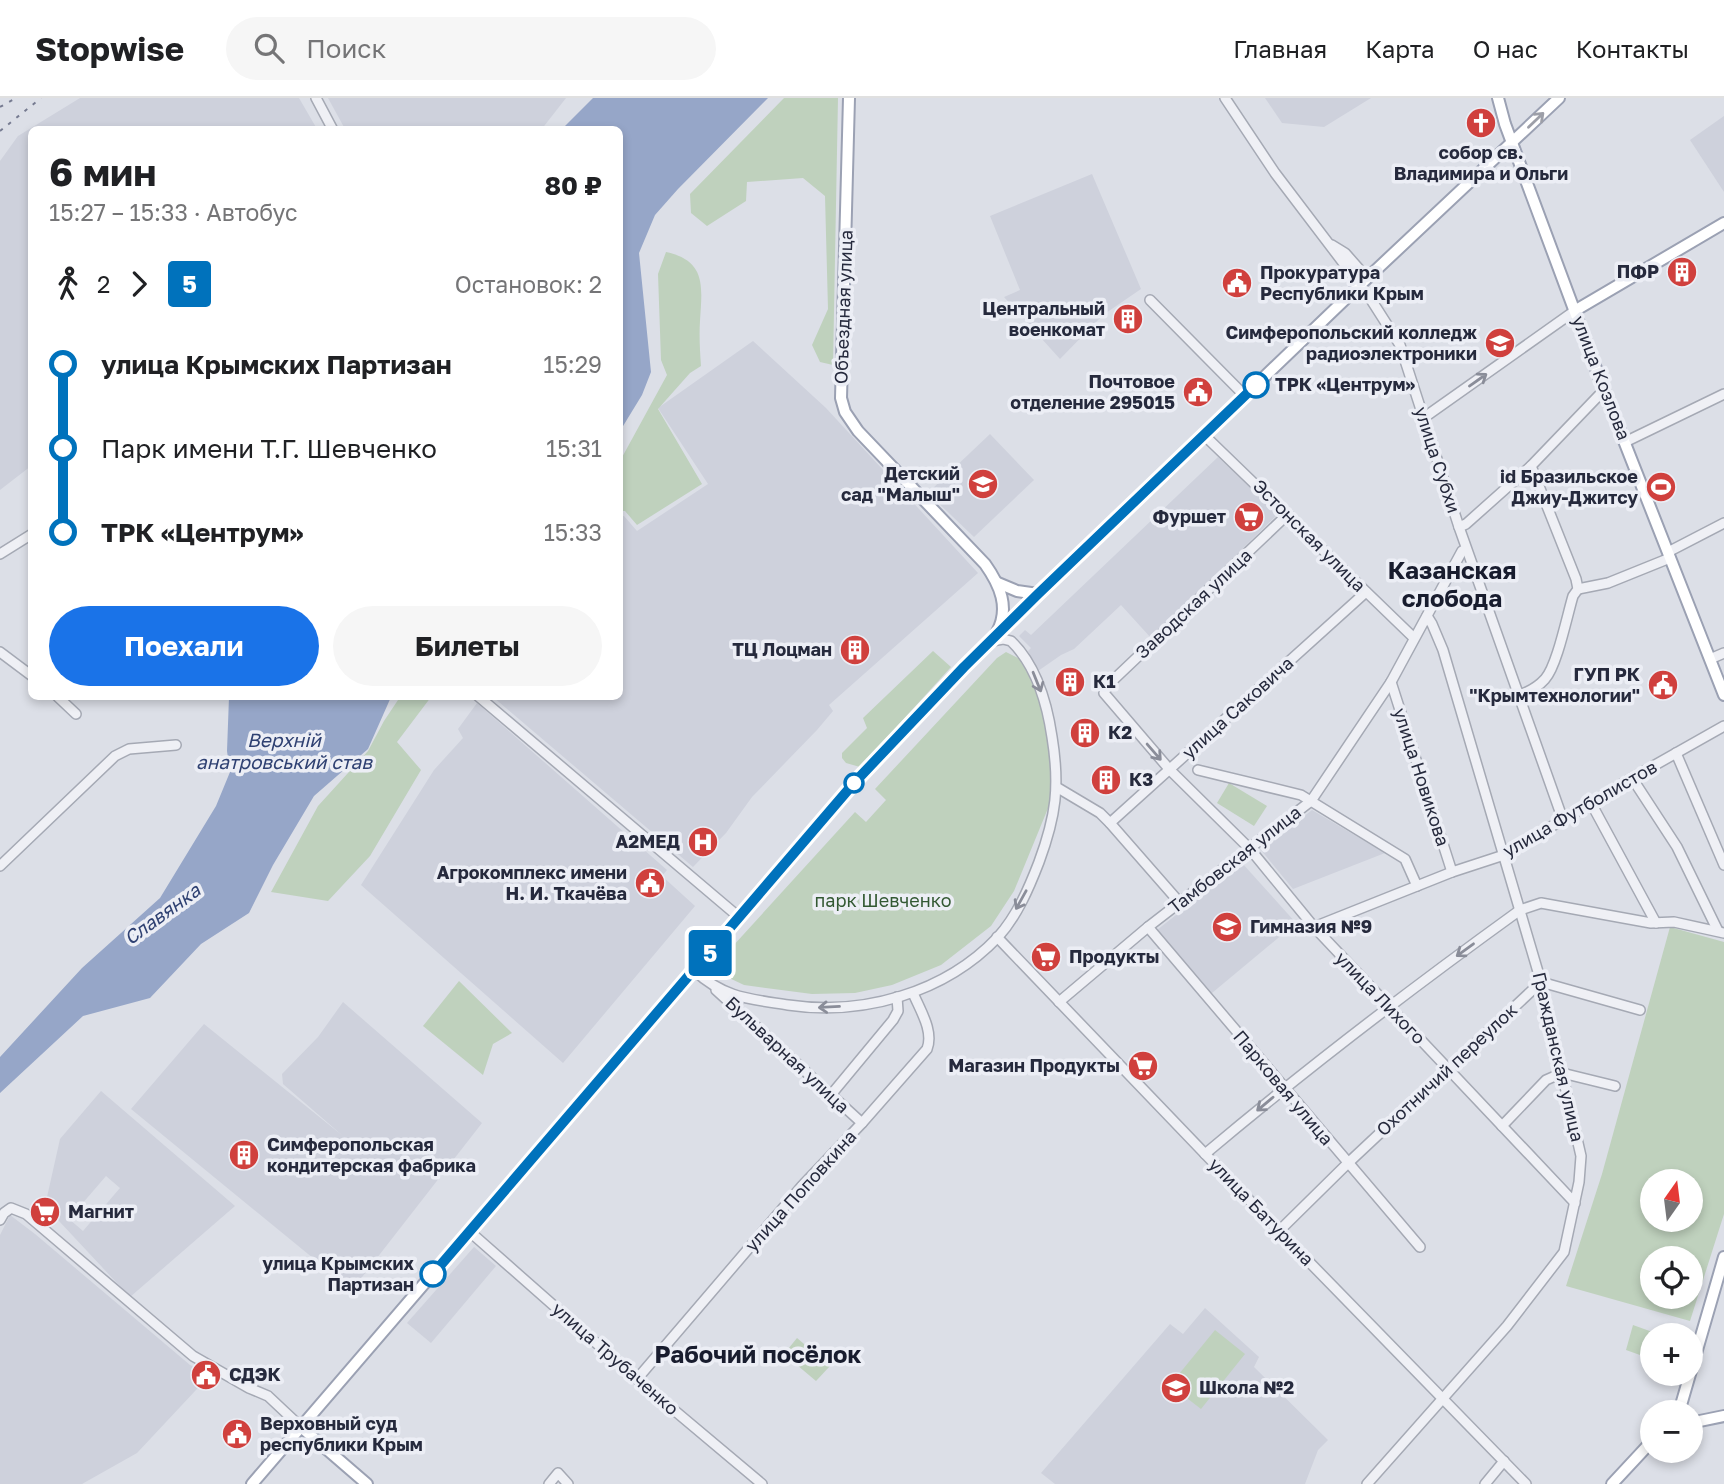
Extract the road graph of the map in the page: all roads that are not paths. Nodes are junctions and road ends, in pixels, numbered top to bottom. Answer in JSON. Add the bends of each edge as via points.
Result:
{"nodes":[{"id":1,"x":316,"y":98,"type":"edge"},
{"id":2,"x":849,"y":98,"type":"edge"},
{"id":3,"x":1225,"y":98,"type":"edge"},
{"id":4,"x":1498,"y":98,"type":"edge"},
{"id":5,"x":1559,"y":98,"type":"edge"},
{"id":6,"x":331,"y":126,"type":"edge"},
{"id":7,"x":1513,"y":143,"type":"junction"},
{"id":8,"x":1724,"y":223,"type":"edge"},
{"id":9,"x":1330,"y":245,"type":"junction"},
{"id":10,"x":1360,"y":280,"type":"junction"},
{"id":11,"x":1150,"y":300,"type":"dead end"},
{"id":12,"x":1576,"y":310,"type":"junction"},
{"id":13,"x":1604,"y":390,"type":"junction"},
{"id":14,"x":1724,"y":394,"type":"edge"},
{"id":15,"x":1245,"y":396,"type":"junction"},
{"id":16,"x":1422,"y":419,"type":"junction"},
{"id":17,"x":1204,"y":435,"type":"junction"},
{"id":18,"x":1625,"y":442,"type":"junction"},
{"id":19,"x":1531,"y":466,"type":"junction"},
{"id":20,"x":1289,"y":514,"type":"junction"},
{"id":21,"x":1724,"y":523,"type":"edge"},
{"id":22,"x":1459,"y":527,"type":"junction"},
{"id":23,"x":28,"y":536,"type":"edge"},
{"id":24,"x":1466,"y":549,"type":"junction"},
{"id":25,"x":0,"y":554,"type":"edge"},
{"id":26,"x":1669,"y":555,"type":"junction"},
{"id":27,"x":998,"y":583,"type":"junction"},
{"id":28,"x":1578,"y":589,"type":"junction"},
{"id":29,"x":1366,"y":592,"type":"junction"},
{"id":30,"x":1038,"y":594,"type":"junction"},
{"id":31,"x":1427,"y":616,"type":"junction"},
{"id":32,"x":1414,"y":638,"type":"junction"},
{"id":33,"x":992,"y":641,"type":"junction"},
{"id":34,"x":0,"y":652,"type":"edge"},
{"id":35,"x":1724,"y":653,"type":"edge"},
{"id":36,"x":1710,"y":659,"type":"junction"},
{"id":37,"x":28,"y":673,"type":"edge"},
{"id":38,"x":1391,"y":682,"type":"junction"},
{"id":39,"x":1724,"y":695,"type":"edge"},
{"id":40,"x":1106,"y":696,"type":"joint"},
{"id":41,"x":1517,"y":696,"type":"junction"},
{"id":42,"x":61,"y":700,"type":"edge"},
{"id":43,"x":483,"y":700,"type":"edge"},
{"id":44,"x":75,"y":713,"type":"dead end"},
{"id":45,"x":1724,"y":726,"type":"edge"},
{"id":46,"x":176,"y":745,"type":"dead end"},
{"id":47,"x":1676,"y":753,"type":"junction"},
{"id":48,"x":1170,"y":770,"type":"junction"},
{"id":49,"x":1198,"y":771,"type":"dead end"},
{"id":50,"x":1632,"y":778,"type":"junction"},
{"id":51,"x":1058,"y":788,"type":"junction"},
{"id":52,"x":1311,"y":801,"type":"junction"},
{"id":53,"x":1591,"y":803,"type":"junction"},
{"id":54,"x":1563,"y":821,"type":"junction"},
{"id":55,"x":1110,"y":823,"type":"junction"},
{"id":56,"x":1250,"y":849,"type":"junction"},
{"id":57,"x":1504,"y":855,"type":"junction"},
{"id":58,"x":1724,"y":865,"type":"edge"},
{"id":59,"x":0,"y":866,"type":"edge"},
{"id":60,"x":1452,"y":872,"type":"junction"},
{"id":61,"x":1417,"y":886,"type":"junction"},
{"id":62,"x":1180,"y":903,"type":"junction"},
{"id":63,"x":1520,"y":910,"type":"junction"},
{"id":64,"x":740,"y":918,"type":"junction"},
{"id":65,"x":1656,"y":923,"type":"junction"},
{"id":66,"x":1148,"y":928,"type":"junction"},
{"id":67,"x":1314,"y":928,"type":"junction"},
{"id":68,"x":1721,"y":932,"type":"edge"},
{"id":69,"x":997,"y":937,"type":"junction"},
{"id":70,"x":695,"y":971,"type":"junction"},
{"id":71,"x":1541,"y":982,"type":"junction"},
{"id":72,"x":712,"y":986,"type":"junction"},
{"id":73,"x":913,"y":993,"type":"junction"},
{"id":74,"x":897,"y":997,"type":"junction"},
{"id":75,"x":1059,"y":1002,"type":"junction"},
{"id":76,"x":1388,"y":1006,"type":"junction"},
{"id":77,"x":1640,"y":1010,"type":"dead end"},
{"id":78,"x":1448,"y":1069,"type":"junction"},
{"id":79,"x":1562,"y":1073,"type":"junction"},
{"id":80,"x":1615,"y":1086,"type":"dead end"},
{"id":81,"x":1283,"y":1088,"type":"junction"},
{"id":82,"x":830,"y":1096,"type":"junction"},
{"id":83,"x":862,"y":1124,"type":"junction"},
{"id":84,"x":1502,"y":1126,"type":"junction"},
{"id":85,"x":1205,"y":1154,"type":"junction"},
{"id":86,"x":1347,"y":1164,"type":"junction"},
{"id":87,"x":1575,"y":1203,"type":"junction"},
{"id":88,"x":0,"y":1220,"type":"edge"},
{"id":89,"x":469,"y":1231,"type":"junction"},
{"id":90,"x":1279,"y":1231,"type":"junction"},
{"id":91,"x":1420,"y":1247,"type":"dead end"},
{"id":92,"x":1724,"y":1257,"type":"edge"},
{"id":93,"x":637,"y":1379,"type":"junction"},
{"id":94,"x":1442,"y":1398,"type":"junction"},
{"id":95,"x":1684,"y":1400,"type":"edge"},
{"id":96,"x":1724,"y":1416,"type":"edge"},
{"id":97,"x":1703,"y":1419,"type":"edge"},
{"id":98,"x":301,"y":1427,"type":"junction"},
{"id":99,"x":1640,"y":1454,"type":"edge"},
{"id":100,"x":1504,"y":1461,"type":"junction"},
{"id":101,"x":252,"y":1484,"type":"edge"},
{"id":102,"x":367,"y":1484,"type":"edge"},
{"id":103,"x":549,"y":1484,"type":"edge"},
{"id":104,"x":568,"y":1484,"type":"edge"},
{"id":105,"x":762,"y":1484,"type":"edge"},
{"id":106,"x":1367,"y":1484,"type":"edge"},
{"id":107,"x":1485,"y":1484,"type":"edge"},
{"id":108,"x":1526,"y":1484,"type":"edge"},
{"id":109,"x":1612,"y":1484,"type":"edge"}],
"edges":[{"from":1,"to":6,"type":"street"},
{"from":2,"to":27,"type":"main road","name":"Объездная улица","via":[[841,398],[845,412]]},
{"from":3,"to":9,"type":"street"},
{"from":4,"to":7,"type":"main road","name":"улица Козлова"},
{"from":7,"to":5,"type":"main road","one_way":true},
{"from":7,"to":10,"type":"main road"},
{"from":7,"to":12,"type":"main road","name":"улица Козлова"},
{"from":8,"to":12,"type":"main road"},
{"from":9,"to":10,"type":"street"},
{"from":9,"to":10,"type":"street","via":[[1345,253]]},
{"from":10,"to":15,"type":"main road"},
{"from":10,"to":16,"type":"street","name":"улица Субхи","via":[[1400,345]]},
{"from":11,"to":15,"type":"street"},
{"from":12,"to":13,"type":"main road","name":"улица Козлова"},
{"from":16,"to":12,"type":"street","one_way":true},
{"from":13,"to":18,"type":"main road","name":"улица Козлова"},
{"from":13,"to":19,"type":"street"},
{"from":14,"to":18,"type":"street"},
{"from":15,"to":17,"type":"main road"},
{"from":16,"to":22,"type":"street","name":"улица Субхи"},
{"from":17,"to":20,"type":"street","name":"Эстонская улица"},
{"from":17,"to":30,"type":"main road"},
{"from":18,"to":26,"type":"main road","name":"улица Козлова"},
{"from":19,"to":22,"type":"street"},
{"from":19,"to":28,"type":"street"},
{"from":20,"to":29,"type":"street","name":"Эстонская улица"},
{"from":20,"to":40,"type":"street","name":"Заводская улица","via":[[1108,685]]},
{"from":21,"to":26,"type":"street"},
{"from":22,"to":24,"type":"street","name":"улица Субхи"},
{"from":23,"to":25,"type":"street"},
{"from":24,"to":31,"type":"street","name":"Тамбовская улица"},
{"from":24,"to":41,"type":"street","name":"улица Субхи"},
{"from":26,"to":28,"type":"street","via":[[1608,583]]},
{"from":26,"to":36,"type":"main road","name":"улица Козлова"},
{"from":27,"to":30,"type":"main road"},
{"from":27,"to":33,"type":"main road","name":"Объездная улица","via":[[1004,612]]},
{"from":28,"to":41,"type":"street","via":[[1547,677]]},
{"from":29,"to":32,"type":"street","name":"Эстонская улица"},
{"from":29,"to":48,"type":"street","name":"улица Саковича"},
{"from":30,"to":33,"type":"main road"},
{"from":31,"to":32,"type":"street","name":"Тамбовская улица"},
{"from":31,"to":57,"type":"street","name":"Гражданская улица","via":[[1443,650]]},
{"from":32,"to":38,"type":"street","name":"Тамбовская улица"},
{"from":33,"to":51,"type":"street","one_way":true,"via":[[1011,641],[1034,672],[1049,717]]},
{"from":33,"to":64,"type":"main road","via":[[854,783]]},
{"from":34,"to":37,"type":"street"},
{"from":35,"to":36,"type":"street"},
{"from":36,"to":39,"type":"main road","name":"улица Козлова"},
{"from":38,"to":52,"type":"street","name":"Тамбовская улица"},
{"from":38,"to":60,"type":"street","name":"улица Новикова"},
{"from":40,"to":48,"type":"street","name":"улица Лихого","one_way":true},
{"from":41,"to":54,"type":"street","name":"улица Субхи"},
{"from":42,"to":44,"type":"street"},
{"from":43,"to":64,"type":"street"},
{"from":45,"to":47,"type":"street","name":"улица Футболистов"},
{"from":46,"to":59,"type":"street","via":[[129,748],[115,756]]},
{"from":47,"to":50,"type":"street","name":"улица Футболистов"},
{"from":47,"to":58,"type":"street"},
{"from":48,"to":55,"type":"street","name":"улица Саковича"},
{"from":48,"to":56,"type":"street","name":"улица Лихого"},
{"from":49,"to":52,"type":"street"},
{"from":50,"to":53,"type":"street","name":"улица Футболистов"},
{"from":50,"to":68,"type":"street","via":[[1677,847]]},
{"from":51,"to":55,"type":"street"},
{"from":51,"to":69,"type":"street","one_way":true,"via":[[1036,870]]},
{"from":52,"to":56,"type":"street","name":"Тамбовская улица"},
{"from":52,"to":61,"type":"street","via":[[1405,859]]},
{"from":53,"to":54,"type":"street","name":"улица Футболистов"},
{"from":53,"to":65,"type":"street"},
{"from":54,"to":57,"type":"street","name":"улица Футболистов"},
{"from":55,"to":62,"type":"street"},
{"from":56,"to":62,"type":"street","name":"Тамбовская улица"},
{"from":56,"to":67,"type":"street","name":"улица Лихого"},
{"from":57,"to":60,"type":"street","name":"улица Футболистов"},
{"from":57,"to":63,"type":"street","name":"Гражданская улица"},
{"from":60,"to":61,"type":"street","name":"улица Футболистов"},
{"from":61,"to":67,"type":"street","name":"улица Футболистов"},
{"from":62,"to":66,"type":"street","name":"Тамбовская улица"},
{"from":63,"to":65,"type":"street","via":[[1541,903]]},
{"from":63,"to":71,"type":"street","name":"Гражданская улица"},
{"from":63,"to":76,"type":"street","one_way":true},
{"from":64,"to":70,"type":"main road"},
{"from":65,"to":68,"type":"street"},
{"from":66,"to":75,"type":"street","name":"Тамбовская улица"},
{"from":66,"to":81,"type":"street","name":"Парковая улица"},
{"from":67,"to":76,"type":"street","name":"улица Лихого"},
{"from":69,"to":73,"type":"street","via":[[954,972]]},
{"from":69,"to":75,"type":"street","name":"улица Батурина"},
{"from":70,"to":72,"type":"street","name":"Бульварная улица"},
{"from":70,"to":89,"type":"main road"},
{"from":71,"to":77,"type":"street"},
{"from":71,"to":78,"type":"street","name":"Охотничий переулок"},
{"from":71,"to":79,"type":"street","name":"Гражданская улица"},
{"from":74,"to":72,"type":"street","one_way":true,"via":[[814,1008],[738,996]]},
{"from":72,"to":82,"type":"street","name":"Бульварная улица"},
{"from":73,"to":74,"type":"street"},
{"from":73,"to":83,"type":"street","name":"улица Поповкина","via":[[928,1032],[927,1049]]},
{"from":74,"to":82,"type":"street","via":[[896,1016]]},
{"from":75,"to":85,"type":"street","name":"улица Батурина"},
{"from":76,"to":78,"type":"street","name":"улица Лихого"},
{"from":76,"to":81,"type":"street"},
{"from":78,"to":84,"type":"street","name":"улица Лихого"},
{"from":78,"to":86,"type":"street","name":"Охотничий переулок"},
{"from":79,"to":80,"type":"street"},
{"from":79,"to":84,"type":"street","via":[[1546,1080]]},
{"from":79,"to":87,"type":"street","name":"Гражданская улица","via":[[1581,1156]]},
{"from":81,"to":85,"type":"street","one_way":true},
{"from":81,"to":86,"type":"street","name":"Парковая улица"},
{"from":82,"to":83,"type":"street","name":"Бульварная улица"},
{"from":83,"to":93,"type":"street","name":"улица Поповкина","via":[[802,1186]]},
{"from":84,"to":87,"type":"street","name":"улица Лихого"},
{"from":85,"to":90,"type":"street","name":"улица Батурина"},
{"from":86,"to":90,"type":"street","name":"Охотничий переулок"},
{"from":86,"to":91,"type":"street","name":"Парковая улица"},
{"from":87,"to":94,"type":"street","name":"Гражданская улица","via":[[1564,1252],[1507,1326]]},
{"from":88,"to":98,"type":"street","via":[[10,1208],[26,1214],[193,1356],[268,1396]]},
{"from":89,"to":93,"type":"street","name":"улица Трубаченко"},
{"from":89,"to":98,"type":"main road"},
{"from":90,"to":94,"type":"street","name":"улица Батурина"},
{"from":92,"to":95,"type":"main road"},
{"from":93,"to":105,"type":"street","name":"улица Трубаченко"},
{"from":94,"to":100,"type":"street","name":"улица Батурина"},
{"from":94,"to":106,"type":"street","name":"Гражданская улица"},
{"from":96,"to":97,"type":"main road"},
{"from":98,"to":101,"type":"main road"},
{"from":98,"to":102,"type":"main road"},
{"from":99,"to":109,"type":"main road"},
{"from":100,"to":107,"type":"street"},
{"from":100,"to":108,"type":"street","name":"улица Батурина"},
{"from":103,"to":104,"type":"street","via":[[558,1473]]}]}
